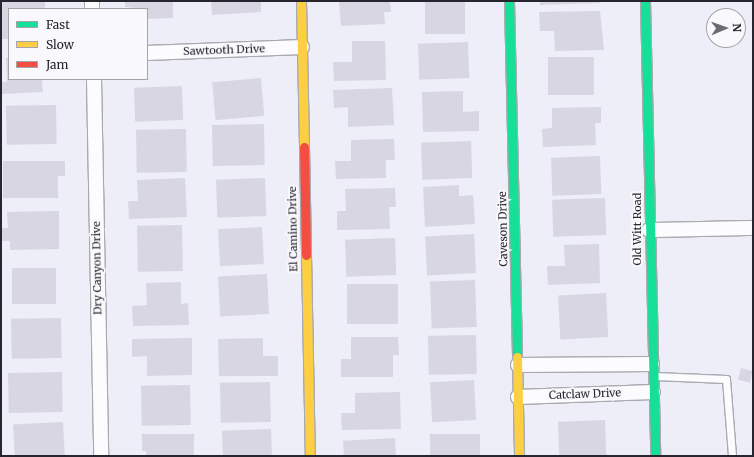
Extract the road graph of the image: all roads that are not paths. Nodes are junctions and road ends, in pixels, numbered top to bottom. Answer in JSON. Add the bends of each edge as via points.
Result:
{"nodes":[{"id":1,"x":301,"y":1,"type":"edge"},
{"id":2,"x":509,"y":1,"type":"edge"},
{"id":3,"x":644,"y":1,"type":"edge"},
{"id":4,"x":302,"y":47,"type":"junction"},
{"id":5,"x":148,"y":53,"type":"edge"},
{"id":6,"x":94,"y":80,"type":"edge"},
{"id":7,"x":753,"y":228,"type":"edge"},
{"id":8,"x":649,"y":230,"type":"junction"},
{"id":9,"x":518,"y":365,"type":"junction"},
{"id":10,"x":652,"y":370,"type":"junction"},
{"id":11,"x":653,"y":392,"type":"junction"},
{"id":12,"x":518,"y":396,"type":"junction"},
{"id":13,"x":101,"y":456,"type":"edge"},
{"id":14,"x":310,"y":456,"type":"edge"},
{"id":15,"x":519,"y":456,"type":"edge"},
{"id":16,"x":655,"y":456,"type":"edge"},
{"id":17,"x":732,"y":456,"type":"edge"}],
"edges":[{"from":1,"to":4,"type":"street","name":"El Camino Drive"},
{"from":2,"to":9,"type":"street","name":"Caveson Drive"},
{"from":3,"to":8,"type":"street","name":"Old Witt Road"},
{"from":4,"to":5,"type":"street","name":"Sawtooth Drive"},
{"from":4,"to":14,"type":"street","name":"El Camino Drive"},
{"from":6,"to":13,"type":"street","name":"Dry Canyon Drive"},
{"from":7,"to":8,"type":"street"},
{"from":8,"to":10,"type":"street","name":"Old Witt Road"},
{"from":9,"to":10,"type":"street"},
{"from":9,"to":12,"type":"street","name":"Caveson Drive"},
{"from":10,"to":11,"type":"street","name":"Old Witt Road"},
{"from":10,"to":17,"type":"lane","via":[[726,378]]},
{"from":11,"to":12,"type":"street","name":"Catclaw Drive"},
{"from":11,"to":16,"type":"street","name":"Old Witt Road"},
{"from":12,"to":15,"type":"street","name":"Caveson Drive"}]}
